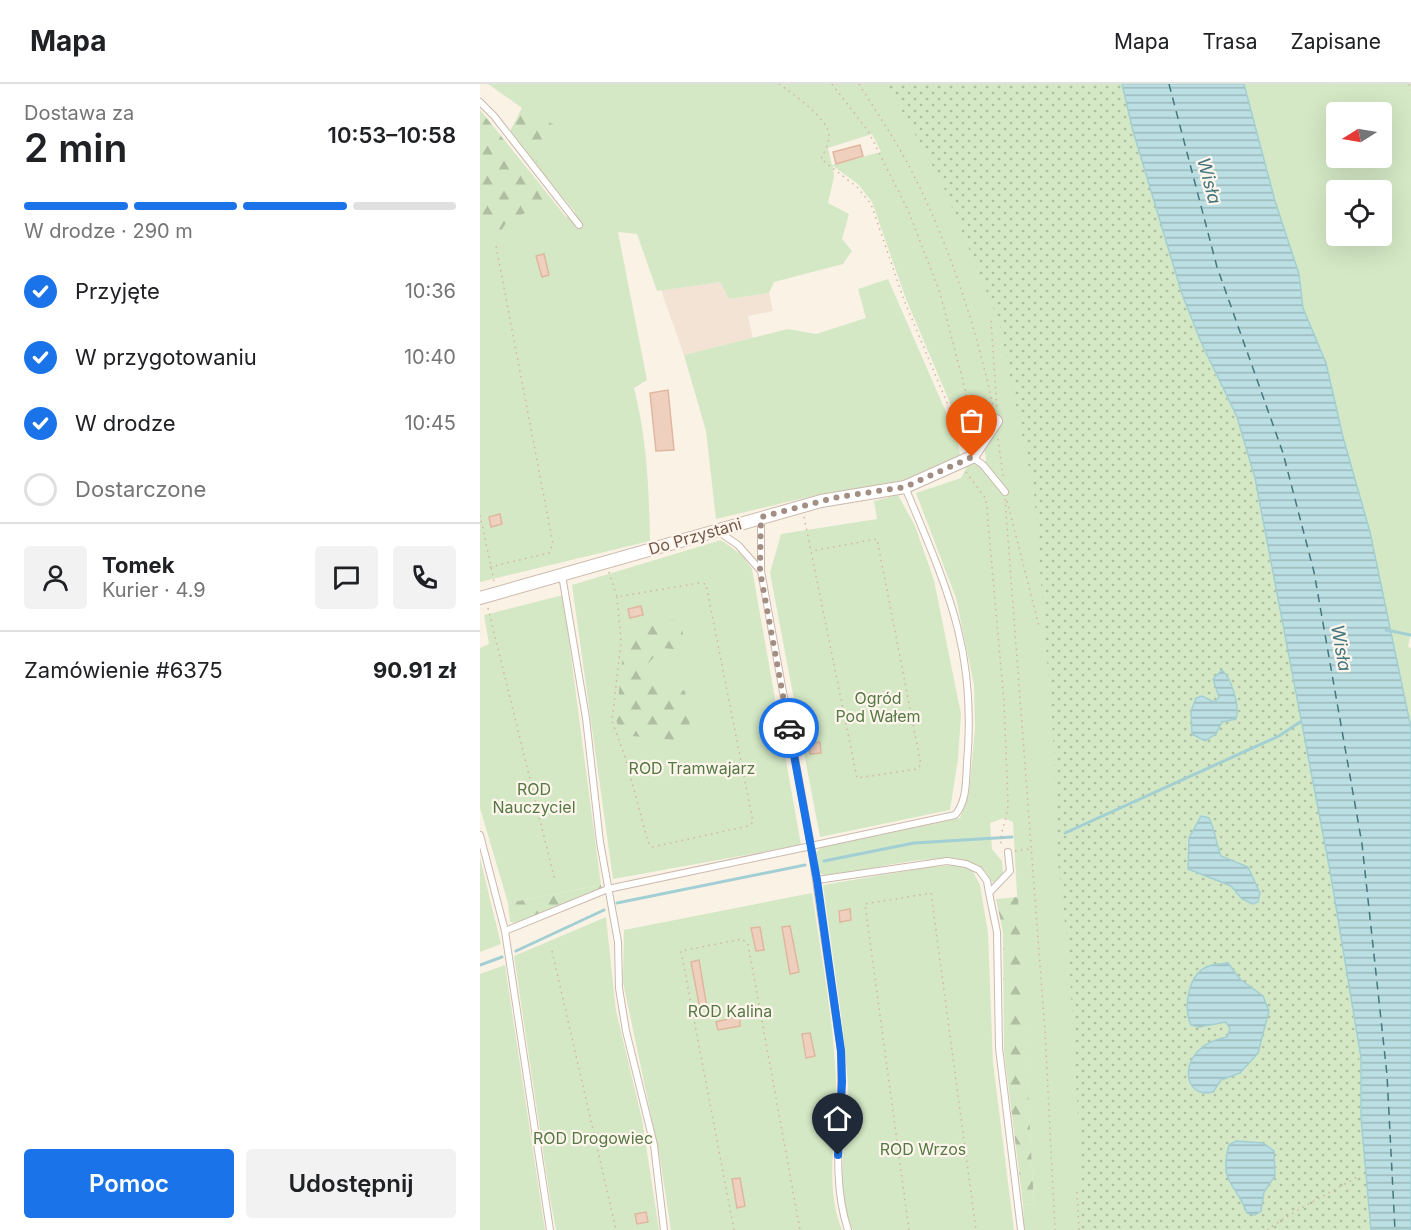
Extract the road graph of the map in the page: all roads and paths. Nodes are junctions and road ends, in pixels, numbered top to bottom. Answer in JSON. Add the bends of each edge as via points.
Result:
{"nodes":[{"id":1,"x":779,"y":84,"type":"edge"},
{"id":2,"x":832,"y":84,"type":"edge"},
{"id":3,"x":859,"y":84,"type":"edge"},
{"id":4,"x":1409,"y":84,"type":"edge"},
{"id":5,"x":1411,"y":90,"type":"edge"},
{"id":6,"x":480,"y":102,"type":"edge"},
{"id":7,"x":579,"y":225,"type":"dead end"},
{"id":8,"x":496,"y":246,"type":"dead end"},
{"id":9,"x":991,"y":321,"type":"dead end"},
{"id":10,"x":996,"y":421,"type":"junction"},
{"id":11,"x":961,"y":436,"type":"junction"},
{"id":12,"x":972,"y":457,"type":"junction"},
{"id":13,"x":959,"y":463,"type":"junction"},
{"id":14,"x":905,"y":487,"type":"junction"},
{"id":15,"x":1005,"y":492,"type":"junction"},
{"id":16,"x":802,"y":506,"type":"junction"},
{"id":17,"x":480,"y":515,"type":"edge"},
{"id":18,"x":761,"y":517,"type":"junction"},
{"id":19,"x":716,"y":530,"type":"junction"},
{"id":20,"x":811,"y":550,"type":"junction"},
{"id":21,"x":490,"y":567,"type":"junction"},
{"id":22,"x":760,"y":571,"type":"junction"},
{"id":23,"x":609,"y":574,"type":"dead end"},
{"id":24,"x":562,"y":575,"type":"junction"},
{"id":25,"x":494,"y":579,"type":"dead end"},
{"id":26,"x":617,"y":597,"type":"junction"},
{"id":27,"x":480,"y":598,"type":"edge"},
{"id":28,"x":490,"y":614,"type":"dead end"},
{"id":29,"x":1039,"y":626,"type":"dead end"},
{"id":30,"x":480,"y":835,"type":"edge"},
{"id":31,"x":1001,"y":845,"type":"dead end"},
{"id":32,"x":811,"y":846,"type":"junction"},
{"id":33,"x":1032,"y":849,"type":"junction"},
{"id":34,"x":1012,"y":851,"type":"joint"},
{"id":35,"x":817,"y":880,"type":"junction"},
{"id":36,"x":555,"y":881,"type":"dead end"},
{"id":37,"x":608,"y":889,"type":"junction"},
{"id":38,"x":989,"y":893,"type":"junction"},
{"id":39,"x":505,"y":931,"type":"junction"},
{"id":40,"x":552,"y":951,"type":"dead end"},
{"id":41,"x":1356,"y":1177,"type":"dead end"},
{"id":42,"x":1077,"y":1192,"type":"dead end"},
{"id":43,"x":550,"y":1230,"type":"edge"},
{"id":44,"x":616,"y":1230,"type":"edge"},
{"id":45,"x":664,"y":1230,"type":"edge"},
{"id":46,"x":734,"y":1230,"type":"edge"},
{"id":47,"x":800,"y":1230,"type":"edge"},
{"id":48,"x":848,"y":1230,"type":"edge"},
{"id":49,"x":909,"y":1230,"type":"edge"},
{"id":50,"x":976,"y":1230,"type":"edge"},
{"id":51,"x":1021,"y":1230,"type":"edge"},
{"id":52,"x":1055,"y":1230,"type":"edge"},
{"id":53,"x":1079,"y":1230,"type":"edge"},
{"id":54,"x":1267,"y":1230,"type":"edge"}],
"edges":[{"from":1,"to":11,"type":"path","via":[[827,126],[829,139],[821,159],[857,187],[871,204],[897,282]]},
{"from":2,"to":11,"type":"path","via":[[868,130],[908,210],[940,293],[966,393]]},
{"from":3,"to":10,"type":"path","via":[[909,165],[939,233],[967,305]]},
{"from":4,"to":5,"type":"path"},
{"from":6,"to":7,"type":"lane"},
{"from":8,"to":21,"type":"path","via":[[553,544],[549,553]]},
{"from":9,"to":10,"type":"path"},
{"from":10,"to":12,"type":"street"},
{"from":10,"to":15,"type":"path"},
{"from":11,"to":12,"type":"path"},
{"from":12,"to":13,"type":"street","name":"Do Przystani"},
{"from":12,"to":15,"type":"lane"},
{"from":13,"to":14,"type":"street","name":"Do Przystani"},
{"from":13,"to":31,"type":"path","via":[[986,499],[991,544],[1008,803]]},
{"from":14,"to":16,"type":"street","name":"Do Przystani"},
{"from":14,"to":32,"type":"lane","via":[[958,620],[968,673],[970,731],[964,795],[960,810],[945,818]]},
{"from":15,"to":29,"type":"path"},
{"from":15,"to":33,"type":"path"},
{"from":16,"to":18,"type":"street","name":"Do Przystani"},
{"from":16,"to":20,"type":"path"},
{"from":17,"to":21,"type":"path"},
{"from":18,"to":19,"type":"street","name":"Do Przystani"},
{"from":18,"to":22,"type":"lane"},
{"from":19,"to":22,"type":"lane","via":[[738,545]]},
{"from":19,"to":24,"type":"street","name":"Do Przystani"},
{"from":20,"to":20,"type":"path","via":[[877,539],[921,765],[917,769],[857,778]]},
{"from":21,"to":25,"type":"path"},
{"from":22,"to":32,"type":"lane"},
{"from":23,"to":26,"type":"path"},
{"from":24,"to":27,"type":"street","name":"Do Przystani"},
{"from":24,"to":37,"type":"lane","via":[[586,718]]},
{"from":26,"to":26,"type":"path","via":[[706,584],[753,822],[748,826],[652,847],[648,842],[612,721],[621,642]]},
{"from":28,"to":36,"type":"path"},
{"from":30,"to":39,"type":"lane"},
{"from":32,"to":35,"type":"lane"},
{"from":32,"to":37,"type":"lane"},
{"from":33,"to":34,"type":"path"},
{"from":33,"to":52,"type":"path"},
{"from":34,"to":38,"type":"lane","via":[[1010,871]]},
{"from":35,"to":38,"type":"lane","via":[[947,861],[979,870]]},
{"from":35,"to":48,"type":"lane","via":[[841,1051],[838,1155],[840,1197]]},
{"from":37,"to":39,"type":"lane"},
{"from":37,"to":45,"type":"lane","via":[[618,942],[619,988],[626,1031],[654,1144]]},
{"from":38,"to":51,"type":"lane","via":[[997,932],[999,1048]]},
{"from":39,"to":43,"type":"lane"},
{"from":40,"to":44,"type":"path"},
{"from":41,"to":54,"type":"path","via":[[1293,1211]]},
{"from":42,"to":53,"type":"path"},
{"from":46,"to":47,"type":"path","via":[[681,951],[742,939],[748,944]]},
{"from":49,"to":50,"type":"path","via":[[865,904],[931,893]]}]}
